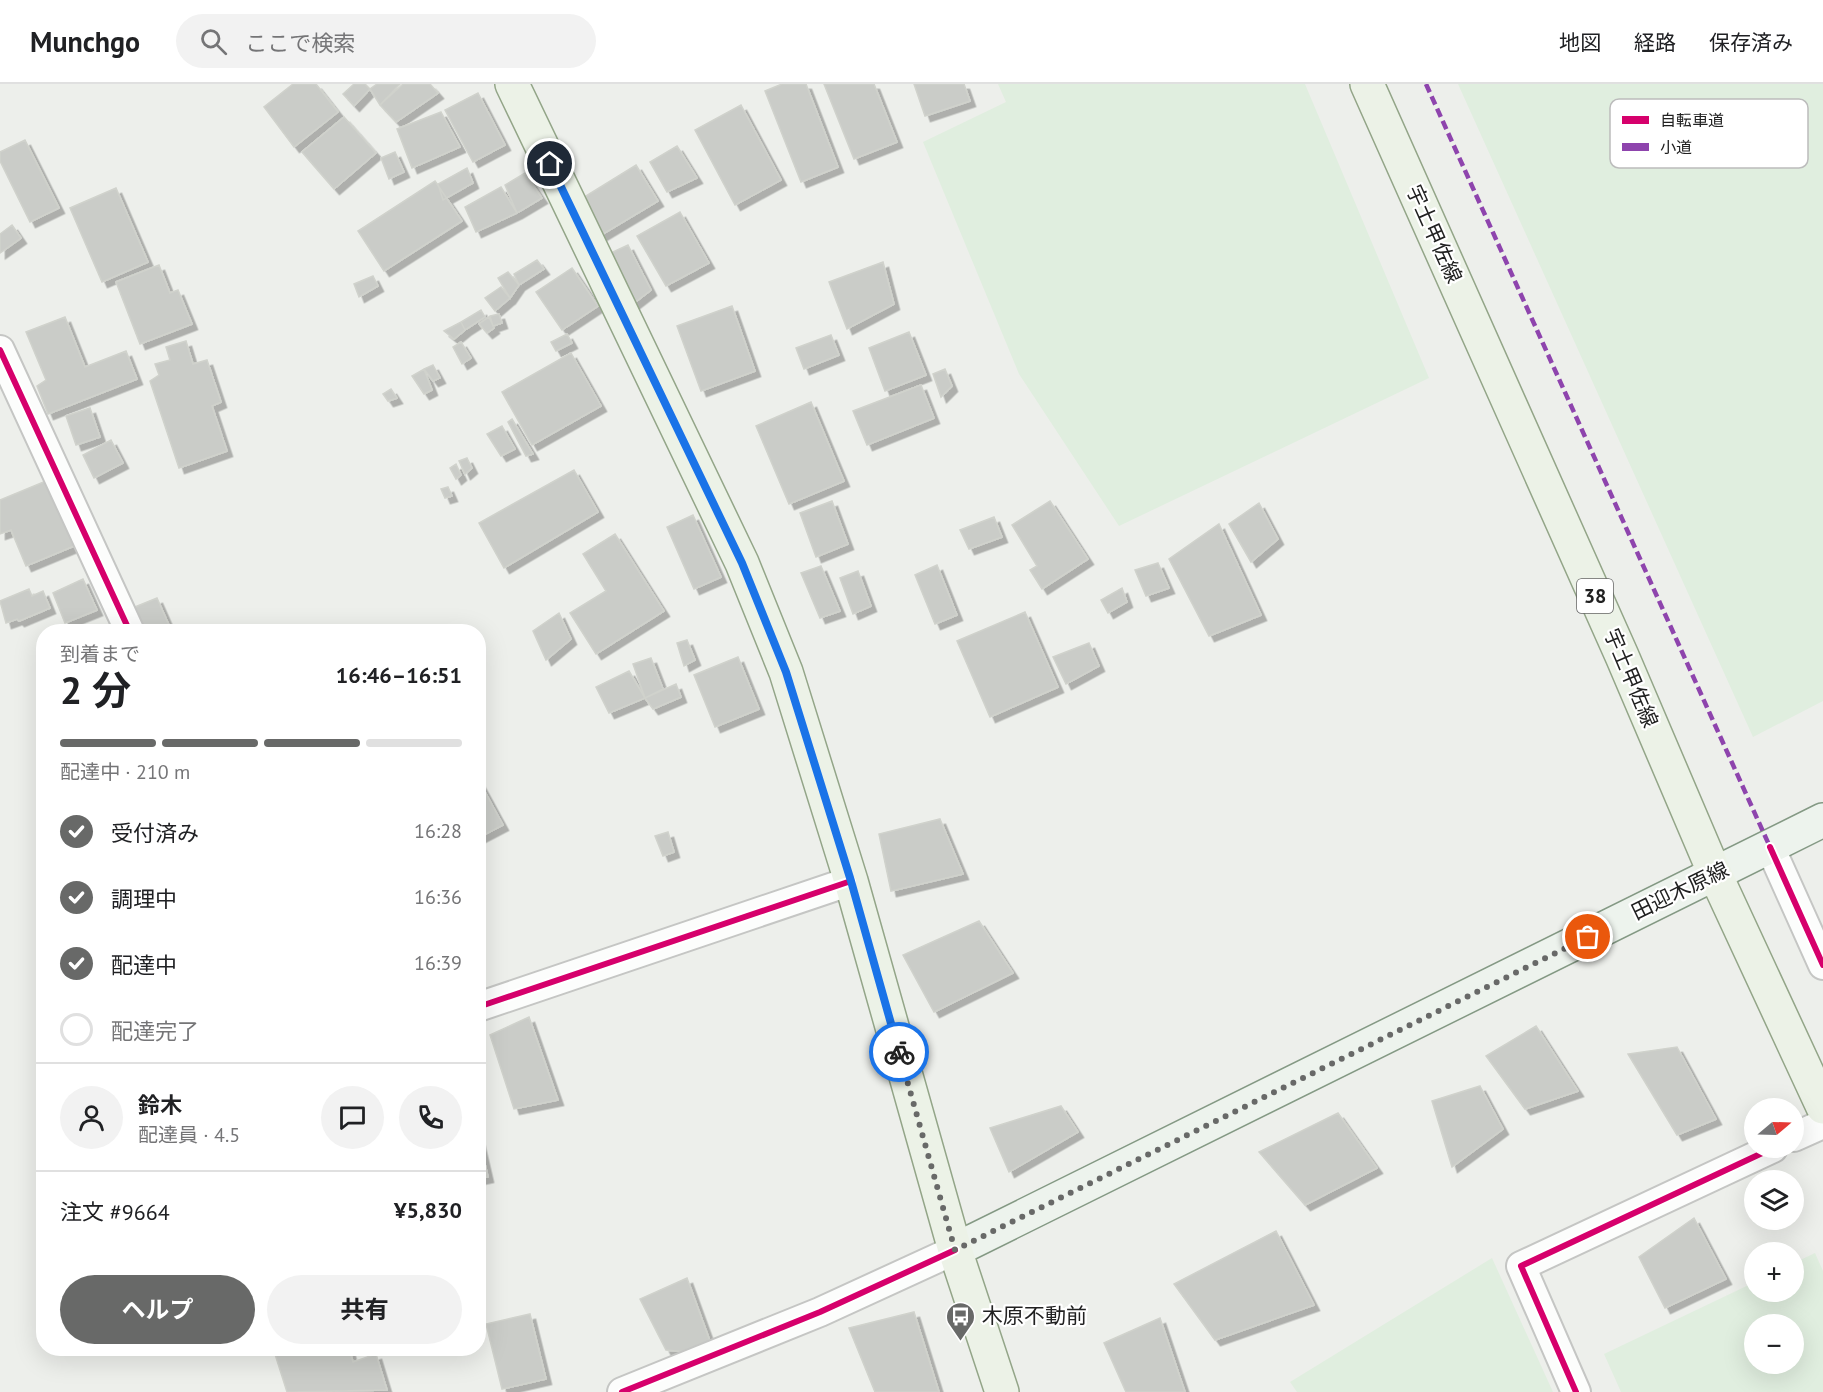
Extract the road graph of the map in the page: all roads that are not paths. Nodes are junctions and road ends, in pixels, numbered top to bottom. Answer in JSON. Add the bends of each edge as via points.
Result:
{"nodes":[{"id":1,"x":512,"y":84,"type":"edge"},
{"id":2,"x":1367,"y":84,"type":"edge"},
{"id":3,"x":0,"y":350,"type":"edge"},
{"id":4,"x":126,"y":624,"type":"edge"},
{"id":5,"x":1823,"y":820,"type":"edge"},
{"id":6,"x":1770,"y":847,"type":"junction"},
{"id":7,"x":1715,"y":874,"type":"junction"},
{"id":8,"x":851,"y":881,"type":"junction"},
{"id":9,"x":1823,"y":965,"type":"edge"},
{"id":10,"x":486,"y":1004,"type":"edge"},
{"id":11,"x":1823,"y":1107,"type":"edge"},
{"id":12,"x":1823,"y":1124,"type":"edge"},
{"id":13,"x":1804,"y":1133,"type":"edge"},
{"id":14,"x":1752,"y":1158,"type":"edge"},
{"id":15,"x":955,"y":1250,"type":"junction"},
{"id":16,"x":622,"y":1392,"type":"edge"},
{"id":17,"x":1002,"y":1392,"type":"edge"},
{"id":18,"x":1576,"y":1392,"type":"edge"}],
"edges":[{"from":1,"to":8,"type":"main road","via":[[742,563],[786,672]]},
{"from":2,"to":7,"type":"main road","name":"宇土甲佐線","number":"38"},
{"from":3,"to":4,"type":"street"},
{"from":5,"to":6,"type":"main road","name":"田迎木原線"},
{"from":6,"to":7,"type":"main road","name":"田迎木原線"},
{"from":6,"to":9,"type":"street"},
{"from":7,"to":11,"type":"main road","name":"宇土甲佐線","number":"38"},
{"from":7,"to":15,"type":"main road","name":"田迎木原線"},
{"from":8,"to":10,"type":"street"},
{"from":8,"to":15,"type":"main road"},
{"from":12,"to":13,"type":"street"},
{"from":14,"to":18,"type":"street","via":[[1521,1266]]},
{"from":15,"to":16,"type":"street","via":[[820,1312]]},
{"from":15,"to":17,"type":"main road"}]}
